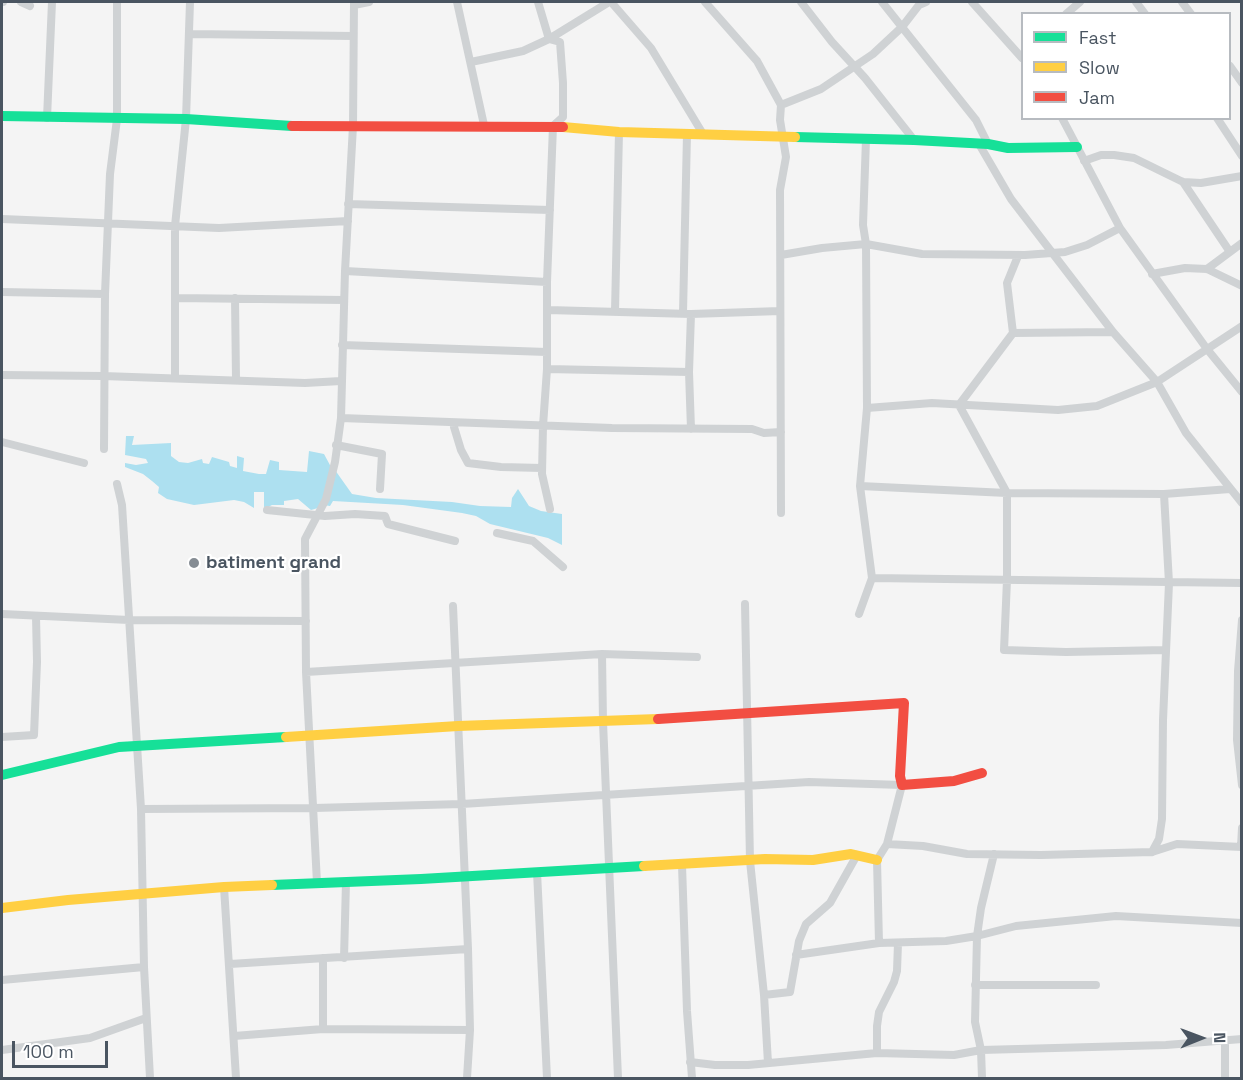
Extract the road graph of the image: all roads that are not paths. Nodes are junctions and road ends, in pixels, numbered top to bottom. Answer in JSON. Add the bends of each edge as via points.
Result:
{"nodes":[{"id":1,"x":21,"y":2,"type":"edge"},
{"id":2,"x":52,"y":2,"type":"edge"},
{"id":3,"x":117,"y":2,"type":"edge"},
{"id":4,"x":190,"y":2,"type":"edge"},
{"id":5,"x":369,"y":2,"type":"edge"},
{"id":6,"x":457,"y":2,"type":"edge"},
{"id":7,"x":538,"y":2,"type":"edge"},
{"id":8,"x":610,"y":2,"type":"edge"},
{"id":9,"x":705,"y":2,"type":"edge"},
{"id":10,"x":801,"y":2,"type":"edge"},
{"id":11,"x":882,"y":2,"type":"edge"},
{"id":12,"x":926,"y":2,"type":"edge"},
{"id":13,"x":972,"y":2,"type":"edge"},
{"id":14,"x":1080,"y":2,"type":"edge"},
{"id":15,"x":354,"y":3,"type":"edge"},
{"id":16,"x":30,"y":6,"type":"dead end"},
{"id":17,"x":1068,"y":12,"type":"edge"},
{"id":18,"x":902,"y":27,"type":"junction"},
{"id":19,"x":190,"y":34,"type":"junction"},
{"id":20,"x":352,"y":36,"type":"junction"},
{"id":21,"x":549,"y":39,"type":"junction"},
{"id":22,"x":1021,"y":56,"type":"edge"},
{"id":23,"x":471,"y":62,"type":"junction"},
{"id":24,"x":854,"y":66,"type":"junction"},
{"id":25,"x":1231,"y":67,"type":"edge"},
{"id":26,"x":1242,"y":83,"type":"edge"},
{"id":27,"x":781,"y":105,"type":"junction"},
{"id":28,"x":2,"y":116,"type":"edge"},
{"id":29,"x":47,"y":118,"type":"junction"},
{"id":30,"x":117,"y":119,"type":"junction"},
{"id":31,"x":186,"y":119,"type":"junction"},
{"id":32,"x":1063,"y":120,"type":"edge"},
{"id":33,"x":1218,"y":120,"type":"edge"},
{"id":34,"x":484,"y":125,"type":"junction"},
{"id":35,"x":353,"y":126,"type":"junction"},
{"id":36,"x":553,"y":126,"type":"junction"},
{"id":37,"x":619,"y":132,"type":"junction"},
{"id":38,"x":687,"y":134,"type":"junction"},
{"id":39,"x":703,"y":134,"type":"junction"},
{"id":40,"x":783,"y":136,"type":"junction"},
{"id":41,"x":866,"y":139,"type":"junction"},
{"id":42,"x":914,"y":140,"type":"junction"},
{"id":43,"x":983,"y":144,"type":"junction"},
{"id":44,"x":1077,"y":147,"type":"junction"},
{"id":45,"x":1242,"y":156,"type":"edge"},
{"id":46,"x":1084,"y":161,"type":"junction"},
{"id":47,"x":1242,"y":176,"type":"edge"},
{"id":48,"x":1183,"y":182,"type":"junction"},
{"id":49,"x":348,"y":204,"type":"junction"},
{"id":50,"x":550,"y":210,"type":"junction"},
{"id":51,"x":2,"y":219,"type":"edge"},
{"id":52,"x":348,"y":220,"type":"junction"},
{"id":53,"x":107,"y":223,"type":"junction"},
{"id":54,"x":175,"y":226,"type":"junction"},
{"id":55,"x":1120,"y":228,"type":"junction"},
{"id":56,"x":1242,"y":243,"type":"edge"},
{"id":57,"x":866,"y":244,"type":"junction"},
{"id":58,"x":1230,"y":252,"type":"junction"},
{"id":59,"x":1052,"y":253,"type":"junction"},
{"id":60,"x":781,"y":255,"type":"junction"},
{"id":61,"x":1018,"y":256,"type":"junction"},
{"id":62,"x":1207,"y":269,"type":"junction"},
{"id":63,"x":345,"y":271,"type":"junction"},
{"id":64,"x":1152,"y":274,"type":"junction"},
{"id":65,"x":548,"y":282,"type":"junction"},
{"id":66,"x":1242,"y":286,"type":"edge"},
{"id":67,"x":2,"y":292,"type":"edge"},
{"id":68,"x":105,"y":294,"type":"junction"},
{"id":69,"x":175,"y":298,"type":"junction"},
{"id":70,"x":235,"y":298,"type":"junction"},
{"id":71,"x":344,"y":300,"type":"junction"},
{"id":72,"x":548,"y":310,"type":"junction"},
{"id":73,"x":615,"y":311,"type":"junction"},
{"id":74,"x":780,"y":311,"type":"junction"},
{"id":75,"x":687,"y":314,"type":"junction"},
{"id":76,"x":1242,"y":326,"type":"edge"},
{"id":77,"x":1113,"y":332,"type":"junction"},
{"id":78,"x":1013,"y":333,"type":"junction"},
{"id":79,"x":342,"y":345,"type":"junction"},
{"id":80,"x":1208,"y":349,"type":"junction"},
{"id":81,"x":547,"y":352,"type":"junction"},
{"id":82,"x":547,"y":369,"type":"junction"},
{"id":83,"x":689,"y":372,"type":"junction"},
{"id":84,"x":2,"y":375,"type":"edge"},
{"id":85,"x":103,"y":376,"type":"junction"},
{"id":86,"x":175,"y":378,"type":"junction"},
{"id":87,"x":236,"y":380,"type":"junction"},
{"id":88,"x":340,"y":381,"type":"junction"},
{"id":89,"x":1157,"y":382,"type":"junction"},
{"id":90,"x":1242,"y":392,"type":"edge"},
{"id":91,"x":959,"y":405,"type":"junction"},
{"id":92,"x":867,"y":408,"type":"junction"},
{"id":93,"x":341,"y":418,"type":"junction"},
{"id":94,"x":543,"y":426,"type":"junction"},
{"id":95,"x":454,"y":427,"type":"dead end"},
{"id":96,"x":691,"y":429,"type":"junction"},
{"id":97,"x":781,"y":432,"type":"junction"},
{"id":98,"x":2,"y":442,"type":"edge"},
{"id":99,"x":336,"y":445,"type":"junction"},
{"id":100,"x":104,"y":449,"type":"dead end"},
{"id":101,"x":84,"y":463,"type":"dead end"},
{"id":102,"x":542,"y":468,"type":"junction"},
{"id":103,"x":117,"y":484,"type":"dead end"},
{"id":104,"x":860,"y":486,"type":"junction"},
{"id":105,"x":380,"y":489,"type":"dead end"},
{"id":106,"x":1230,"y":489,"type":"junction"},
{"id":107,"x":1007,"y":493,"type":"junction"},
{"id":108,"x":1164,"y":494,"type":"junction"},
{"id":109,"x":1242,"y":503,"type":"edge"},
{"id":110,"x":550,"y":509,"type":"dead end"},
{"id":111,"x":267,"y":510,"type":"dead end"},
{"id":112,"x":781,"y":513,"type":"dead end"},
{"id":113,"x":317,"y":515,"type":"junction"},
{"id":114,"x":497,"y":533,"type":"dead end"},
{"id":115,"x":455,"y":541,"type":"dead end"},
{"id":116,"x":563,"y":567,"type":"dead end"},
{"id":117,"x":872,"y":578,"type":"junction"},
{"id":118,"x":1007,"y":580,"type":"junction"},
{"id":119,"x":1169,"y":583,"type":"junction"},
{"id":120,"x":1242,"y":583,"type":"edge"},
{"id":121,"x":745,"y":604,"type":"dead end"},
{"id":122,"x":453,"y":606,"type":"dead end"},
{"id":123,"x":2,"y":614,"type":"edge"},
{"id":124,"x":859,"y":614,"type":"dead end"},
{"id":125,"x":36,"y":616,"type":"junction"},
{"id":126,"x":129,"y":620,"type":"junction"},
{"id":127,"x":1242,"y":620,"type":"edge"},
{"id":128,"x":306,"y":621,"type":"junction"},
{"id":129,"x":1166,"y":650,"type":"junction"},
{"id":130,"x":602,"y":654,"type":"junction"},
{"id":131,"x":697,"y":657,"type":"dead end"},
{"id":132,"x":455,"y":664,"type":"junction"},
{"id":133,"x":306,"y":672,"type":"junction"},
{"id":134,"x":747,"y":712,"type":"junction"},
{"id":135,"x":603,"y":722,"type":"junction"},
{"id":136,"x":458,"y":726,"type":"junction"},
{"id":137,"x":310,"y":736,"type":"junction"},
{"id":138,"x":2,"y":737,"type":"edge"},
{"id":139,"x":137,"y":746,"type":"junction"},
{"id":140,"x":982,"y":773,"type":"dead end"},
{"id":141,"x":2,"y":774,"type":"edge"},
{"id":142,"x":902,"y":785,"type":"junction"},
{"id":143,"x":1242,"y":785,"type":"edge"},
{"id":144,"x":748,"y":787,"type":"junction"},
{"id":145,"x":606,"y":795,"type":"junction"},
{"id":146,"x":462,"y":804,"type":"junction"},
{"id":147,"x":314,"y":808,"type":"junction"},
{"id":148,"x":141,"y":809,"type":"junction"},
{"id":149,"x":1242,"y":828,"type":"edge"},
{"id":150,"x":887,"y":844,"type":"junction"},
{"id":151,"x":1241,"y":847,"type":"edge"},
{"id":152,"x":1152,"y":852,"type":"junction"},
{"id":153,"x":994,"y":854,"type":"junction"},
{"id":154,"x":857,"y":855,"type":"junction"},
{"id":155,"x":877,"y":860,"type":"junction"},
{"id":156,"x":750,"y":861,"type":"junction"},
{"id":157,"x":682,"y":865,"type":"junction"},
{"id":158,"x":610,"y":868,"type":"junction"},
{"id":159,"x":537,"y":872,"type":"junction"},
{"id":160,"x":465,"y":876,"type":"junction"},
{"id":161,"x":346,"y":882,"type":"junction"},
{"id":162,"x":317,"y":883,"type":"junction"},
{"id":163,"x":224,"y":887,"type":"junction"},
{"id":164,"x":143,"y":893,"type":"junction"},
{"id":165,"x":2,"y":908,"type":"edge"},
{"id":166,"x":1242,"y":923,"type":"edge"},
{"id":167,"x":977,"y":936,"type":"junction"},
{"id":168,"x":898,"y":943,"type":"junction"},
{"id":169,"x":879,"y":944,"type":"junction"},
{"id":170,"x":468,"y":949,"type":"junction"},
{"id":171,"x":796,"y":955,"type":"junction"},
{"id":172,"x":323,"y":958,"type":"junction"},
{"id":173,"x":344,"y":958,"type":"junction"},
{"id":174,"x":230,"y":964,"type":"junction"},
{"id":175,"x":144,"y":966,"type":"junction"},
{"id":176,"x":2,"y":980,"type":"edge"},
{"id":177,"x":975,"y":985,"type":"junction"},
{"id":178,"x":1096,"y":985,"type":"dead end"},
{"id":179,"x":764,"y":995,"type":"junction"},
{"id":180,"x":146,"y":1018,"type":"junction"},
{"id":181,"x":323,"y":1029,"type":"junction"},
{"id":182,"x":470,"y":1030,"type":"junction"},
{"id":183,"x":234,"y":1036,"type":"junction"},
{"id":184,"x":1242,"y":1039,"type":"edge"},
{"id":185,"x":1225,"y":1040,"type":"junction"},
{"id":186,"x":2,"y":1050,"type":"edge"},
{"id":187,"x":981,"y":1050,"type":"junction"},
{"id":188,"x":877,"y":1053,"type":"junction"},
{"id":189,"x":690,"y":1062,"type":"junction"},
{"id":190,"x":768,"y":1063,"type":"junction"},
{"id":191,"x":150,"y":1078,"type":"edge"},
{"id":192,"x":236,"y":1078,"type":"edge"},
{"id":193,"x":467,"y":1078,"type":"edge"},
{"id":194,"x":547,"y":1078,"type":"edge"},
{"id":195,"x":618,"y":1078,"type":"edge"},
{"id":196,"x":692,"y":1078,"type":"edge"},
{"id":197,"x":982,"y":1078,"type":"edge"},
{"id":198,"x":1225,"y":1078,"type":"edge"}],
"edges":[{"from":1,"to":16,"type":"street"},
{"from":2,"to":29,"type":"street"},
{"from":3,"to":30,"type":"street"},
{"from":4,"to":19,"type":"street"},
{"from":5,"to":15,"type":"street"},
{"from":6,"to":23,"type":"street"},
{"from":7,"to":21,"type":"street"},
{"from":8,"to":21,"type":"street"},
{"from":8,"to":39,"type":"street","via":[[651,48]]},
{"from":9,"to":27,"type":"street","via":[[757,62]]},
{"from":10,"to":24,"type":"street"},
{"from":11,"to":18,"type":"street"},
{"from":12,"to":18,"type":"street"},
{"from":13,"to":22,"type":"street"},
{"from":14,"to":17,"type":"street"},
{"from":15,"to":20,"type":"street"},
{"from":18,"to":24,"type":"street"},
{"from":18,"to":43,"type":"street","via":[[976,120]]},
{"from":19,"to":20,"type":"street"},
{"from":19,"to":31,"type":"street"},
{"from":20,"to":35,"type":"street"},
{"from":21,"to":23,"type":"street","via":[[523,51]]},
{"from":21,"to":36,"type":"street","via":[[560,42],[563,83],[562,117]]},
{"from":23,"to":34,"type":"street"},
{"from":24,"to":27,"type":"street","via":[[821,90]]},
{"from":24,"to":42,"type":"street"},
{"from":25,"to":26,"type":"street"},
{"from":27,"to":40,"type":"street"},
{"from":28,"to":29,"type":"street"},
{"from":29,"to":30,"type":"street"},
{"from":30,"to":31,"type":"street"},
{"from":30,"to":53,"type":"street"},
{"from":31,"to":35,"type":"street","via":[[300,127]]},
{"from":31,"to":54,"type":"street"},
{"from":32,"to":44,"type":"street"},
{"from":33,"to":45,"type":"street"},
{"from":34,"to":35,"type":"street"},
{"from":34,"to":36,"type":"street"},
{"from":35,"to":49,"type":"street"},
{"from":36,"to":37,"type":"street"},
{"from":36,"to":50,"type":"street"},
{"from":37,"to":38,"type":"street"},
{"from":37,"to":73,"type":"street"},
{"from":38,"to":39,"type":"street"},
{"from":38,"to":75,"type":"street"},
{"from":39,"to":40,"type":"street"},
{"from":40,"to":41,"type":"street"},
{"from":40,"to":60,"type":"street","via":[[786,157],[780,190]]},
{"from":41,"to":42,"type":"street"},
{"from":41,"to":57,"type":"street"},
{"from":42,"to":43,"type":"street"},
{"from":43,"to":44,"type":"street","via":[[1008,148]]},
{"from":43,"to":59,"type":"street","via":[[1011,199]]},
{"from":44,"to":46,"type":"street"},
{"from":46,"to":48,"type":"street","via":[[1114,154],[1134,158]]},
{"from":46,"to":55,"type":"street"},
{"from":47,"to":48,"type":"street"},
{"from":48,"to":58,"type":"street"},
{"from":49,"to":50,"type":"street"},
{"from":49,"to":52,"type":"street"},
{"from":50,"to":65,"type":"street"},
{"from":51,"to":53,"type":"street"},
{"from":52,"to":54,"type":"street","via":[[230,228]]},
{"from":52,"to":63,"type":"street"},
{"from":53,"to":54,"type":"street"},
{"from":53,"to":68,"type":"street"},
{"from":54,"to":69,"type":"street"},
{"from":55,"to":59,"type":"street","via":[[1087,245]]},
{"from":55,"to":64,"type":"street"},
{"from":56,"to":58,"type":"street"},
{"from":57,"to":60,"type":"street"},
{"from":57,"to":61,"type":"street","via":[[922,254]]},
{"from":57,"to":92,"type":"street"},
{"from":58,"to":62,"type":"street"},
{"from":59,"to":61,"type":"street"},
{"from":59,"to":77,"type":"street"},
{"from":60,"to":74,"type":"street"},
{"from":61,"to":78,"type":"street","via":[[1007,283]]},
{"from":62,"to":64,"type":"street"},
{"from":62,"to":66,"type":"street"},
{"from":63,"to":65,"type":"street"},
{"from":63,"to":71,"type":"street"},
{"from":64,"to":80,"type":"street"},
{"from":65,"to":72,"type":"street"},
{"from":67,"to":68,"type":"street"},
{"from":68,"to":85,"type":"street"},
{"from":69,"to":70,"type":"street"},
{"from":69,"to":86,"type":"street"},
{"from":70,"to":71,"type":"street"},
{"from":70,"to":87,"type":"street"},
{"from":71,"to":79,"type":"street"},
{"from":72,"to":73,"type":"street"},
{"from":72,"to":81,"type":"street"},
{"from":73,"to":75,"type":"street"},
{"from":74,"to":75,"type":"street"},
{"from":74,"to":97,"type":"street"},
{"from":75,"to":83,"type":"street"},
{"from":76,"to":80,"type":"street"},
{"from":77,"to":78,"type":"street"},
{"from":77,"to":89,"type":"street"},
{"from":78,"to":91,"type":"street"},
{"from":79,"to":81,"type":"street"},
{"from":79,"to":88,"type":"street"},
{"from":80,"to":89,"type":"street"},
{"from":80,"to":90,"type":"street"},
{"from":81,"to":82,"type":"street"},
{"from":82,"to":83,"type":"street"},
{"from":82,"to":94,"type":"street"},
{"from":83,"to":96,"type":"street"},
{"from":84,"to":85,"type":"street"},
{"from":85,"to":86,"type":"street"},
{"from":85,"to":100,"type":"street"},
{"from":86,"to":87,"type":"street"},
{"from":87,"to":88,"type":"street"},
{"from":88,"to":93,"type":"street"},
{"from":89,"to":91,"type":"street","via":[[1097,406],[1058,410]]},
{"from":89,"to":106,"type":"street","via":[[1186,432]]},
{"from":91,"to":92,"type":"street"},
{"from":91,"to":107,"type":"street"},
{"from":92,"to":104,"type":"street"},
{"from":93,"to":94,"type":"street"},
{"from":93,"to":99,"type":"street"},
{"from":94,"to":96,"type":"street"},
{"from":94,"to":102,"type":"street"},
{"from":95,"to":102,"type":"street","via":[[468,463]]},
{"from":96,"to":97,"type":"street"},
{"from":97,"to":112,"type":"street"},
{"from":98,"to":101,"type":"street"},
{"from":99,"to":105,"type":"street","via":[[382,454]]},
{"from":99,"to":113,"type":"street","via":[[326,499]]},
{"from":102,"to":110,"type":"street"},
{"from":103,"to":126,"type":"street","via":[[122,505]]},
{"from":104,"to":107,"type":"street"},
{"from":104,"to":117,"type":"street"},
{"from":106,"to":108,"type":"street"},
{"from":106,"to":109,"type":"street"},
{"from":107,"to":108,"type":"street"},
{"from":107,"to":118,"type":"street"},
{"from":108,"to":119,"type":"street"},
{"from":111,"to":113,"type":"street"},
{"from":113,"to":115,"type":"street","via":[[385,516],[388,524]]},
{"from":113,"to":128,"type":"street","via":[[305,539]]},
{"from":114,"to":116,"type":"street","via":[[533,541]]},
{"from":117,"to":118,"type":"street"},
{"from":117,"to":124,"type":"street"},
{"from":118,"to":119,"type":"street"},
{"from":118,"to":129,"type":"street","via":[[1004,650]]},
{"from":119,"to":120,"type":"street"},
{"from":119,"to":129,"type":"street"},
{"from":121,"to":134,"type":"street"},
{"from":122,"to":132,"type":"street"},
{"from":123,"to":125,"type":"street"},
{"from":125,"to":126,"type":"street"},
{"from":125,"to":138,"type":"street","via":[[34,735]]},
{"from":126,"to":128,"type":"street"},
{"from":126,"to":139,"type":"street"},
{"from":127,"to":143,"type":"street","via":[[1238,671]]},
{"from":128,"to":133,"type":"street"},
{"from":129,"to":152,"type":"street","via":[[1162,819]]},
{"from":130,"to":131,"type":"street"},
{"from":130,"to":132,"type":"street"},
{"from":130,"to":135,"type":"street"},
{"from":132,"to":133,"type":"street"},
{"from":132,"to":136,"type":"street"},
{"from":133,"to":137,"type":"street"},
{"from":134,"to":135,"type":"street"},
{"from":134,"to":142,"type":"street","via":[[904,703]]},
{"from":134,"to":144,"type":"street"},
{"from":135,"to":136,"type":"street"},
{"from":135,"to":145,"type":"street"},
{"from":136,"to":137,"type":"street"},
{"from":136,"to":146,"type":"street"},
{"from":137,"to":139,"type":"street"},
{"from":137,"to":147,"type":"street"},
{"from":139,"to":141,"type":"street"},
{"from":139,"to":148,"type":"street"},
{"from":140,"to":142,"type":"street","via":[[954,781]]},
{"from":142,"to":144,"type":"street","via":[[809,782]]},
{"from":142,"to":150,"type":"street"},
{"from":144,"to":145,"type":"street"},
{"from":144,"to":156,"type":"street"},
{"from":145,"to":146,"type":"street"},
{"from":145,"to":158,"type":"street"},
{"from":146,"to":147,"type":"street"},
{"from":146,"to":160,"type":"street"},
{"from":147,"to":148,"type":"street"},
{"from":147,"to":162,"type":"street"},
{"from":148,"to":164,"type":"street"},
{"from":149,"to":151,"type":"street"},
{"from":150,"to":153,"type":"street"},
{"from":150,"to":155,"type":"street"},
{"from":151,"to":152,"type":"street","via":[[1177,844]]},
{"from":152,"to":153,"type":"street"},
{"from":153,"to":167,"type":"street"},
{"from":154,"to":155,"type":"street"},
{"from":154,"to":156,"type":"street"},
{"from":154,"to":171,"type":"street","via":[[830,903],[806,924]]},
{"from":155,"to":169,"type":"street"},
{"from":156,"to":157,"type":"street"},
{"from":156,"to":179,"type":"street"},
{"from":157,"to":158,"type":"street"},
{"from":157,"to":189,"type":"street"},
{"from":158,"to":159,"type":"street"},
{"from":158,"to":195,"type":"street"},
{"from":159,"to":160,"type":"street"},
{"from":159,"to":194,"type":"street"},
{"from":160,"to":161,"type":"street"},
{"from":160,"to":170,"type":"street"},
{"from":161,"to":162,"type":"street"},
{"from":161,"to":173,"type":"street"},
{"from":162,"to":163,"type":"street"},
{"from":163,"to":164,"type":"street"},
{"from":163,"to":174,"type":"street"},
{"from":164,"to":165,"type":"street"},
{"from":164,"to":175,"type":"street"},
{"from":166,"to":167,"type":"street","via":[[1116,916],[1016,926]]},
{"from":167,"to":168,"type":"street"},
{"from":167,"to":177,"type":"street"},
{"from":168,"to":169,"type":"street"},
{"from":168,"to":188,"type":"street","via":[[894,982],[879,1011]]},
{"from":169,"to":171,"type":"street"},
{"from":170,"to":173,"type":"street"},
{"from":170,"to":182,"type":"street"},
{"from":171,"to":179,"type":"street","via":[[790,992]]},
{"from":172,"to":173,"type":"street"},
{"from":172,"to":174,"type":"street"},
{"from":172,"to":181,"type":"street"},
{"from":174,"to":183,"type":"street"},
{"from":175,"to":176,"type":"street"},
{"from":175,"to":180,"type":"street"},
{"from":177,"to":178,"type":"street"},
{"from":177,"to":187,"type":"street","via":[[975,1022]]},
{"from":179,"to":190,"type":"street"},
{"from":180,"to":186,"type":"street","via":[[90,1038]]},
{"from":180,"to":191,"type":"street"},
{"from":181,"to":182,"type":"street"},
{"from":181,"to":183,"type":"street"},
{"from":182,"to":193,"type":"street"},
{"from":183,"to":192,"type":"street"},
{"from":184,"to":185,"type":"street"},
{"from":185,"to":187,"type":"street"},
{"from":185,"to":198,"type":"street"},
{"from":187,"to":188,"type":"street","via":[[954,1055]]},
{"from":187,"to":197,"type":"street"},
{"from":188,"to":190,"type":"street"},
{"from":189,"to":190,"type":"street"},
{"from":189,"to":196,"type":"street"}]}
